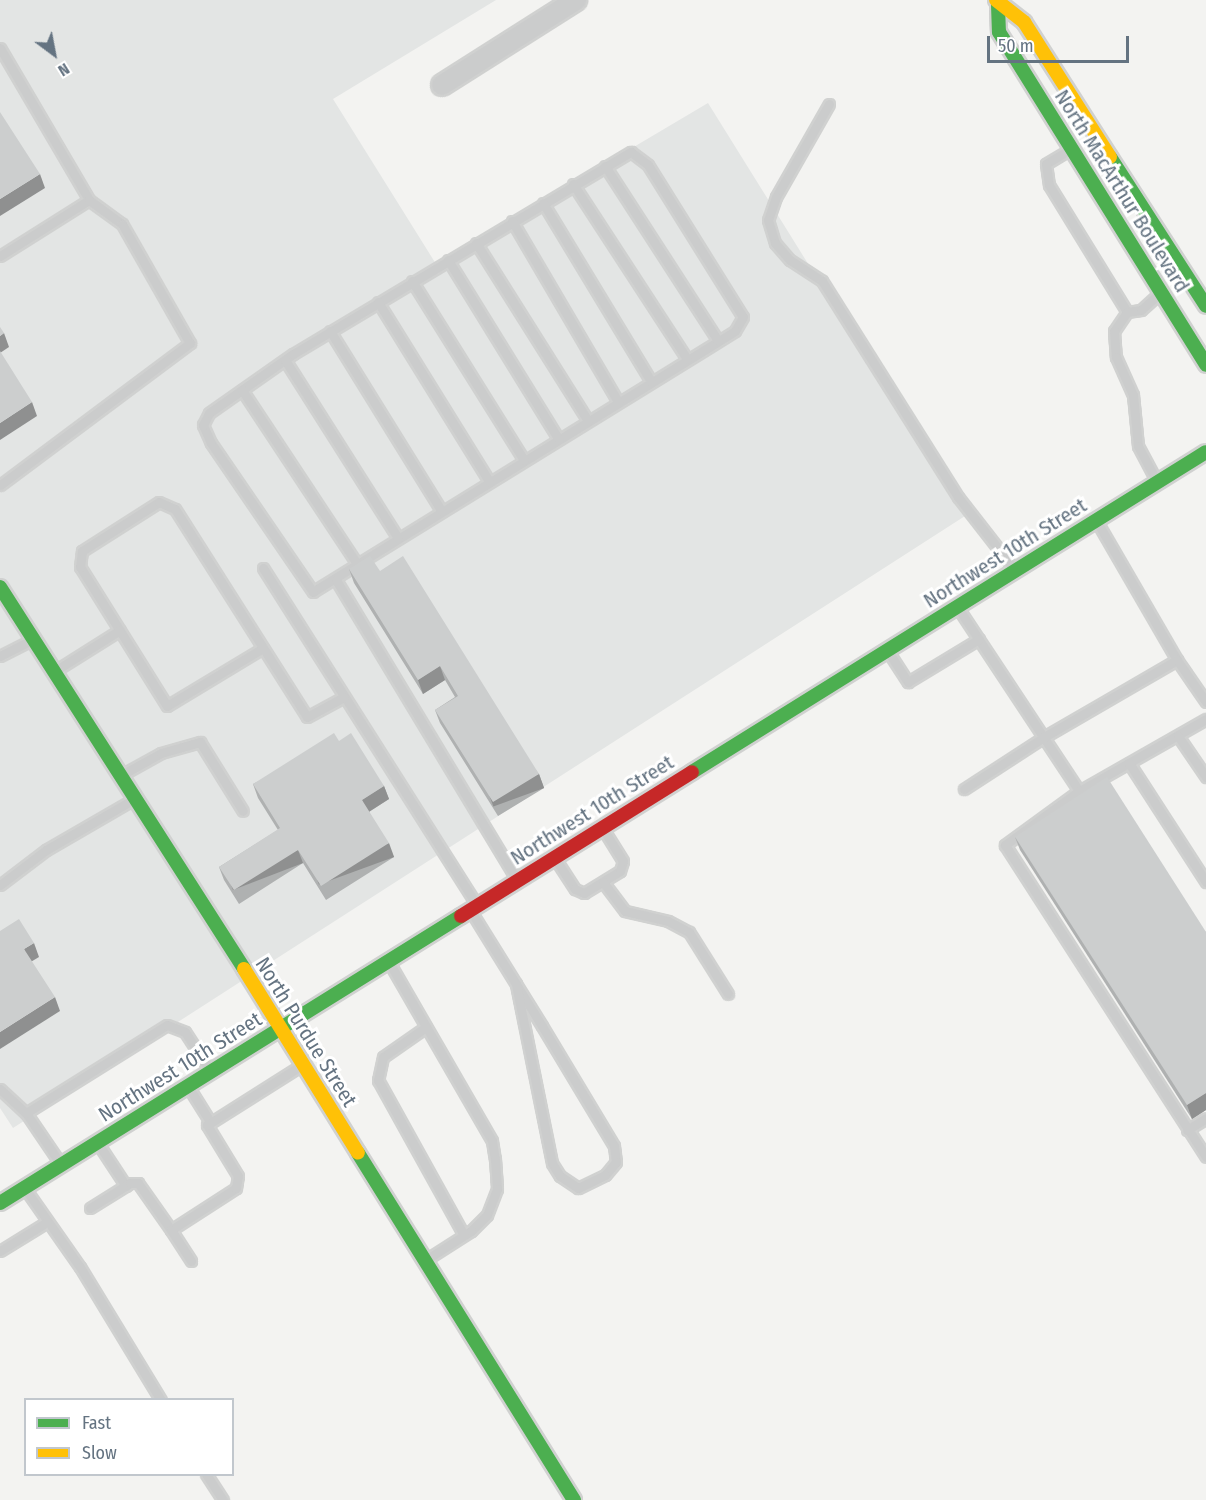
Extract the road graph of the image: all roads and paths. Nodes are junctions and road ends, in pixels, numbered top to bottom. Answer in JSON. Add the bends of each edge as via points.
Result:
{"nodes":[{"id":1,"x":576,"y":0,"type":"edge"},
{"id":2,"x":997,"y":2,"type":"edge"},
{"id":3,"x":0,"y":48,"type":"edge"},
{"id":4,"x":442,"y":85,"type":"dead end"},
{"id":5,"x":829,"y":104,"type":"dead end"},
{"id":6,"x":1071,"y":148,"type":"junction"},
{"id":7,"x":605,"y":166,"type":"junction"},
{"id":8,"x":573,"y":184,"type":"junction"},
{"id":9,"x":89,"y":200,"type":"junction"},
{"id":10,"x":543,"y":203,"type":"junction"},
{"id":11,"x":512,"y":221,"type":"junction"},
{"id":12,"x":476,"y":243,"type":"junction"},
{"id":13,"x":0,"y":256,"type":"edge"},
{"id":14,"x":448,"y":260,"type":"junction"},
{"id":15,"x":412,"y":281,"type":"junction"},
{"id":16,"x":1160,"y":294,"type":"junction"},
{"id":17,"x":378,"y":302,"type":"junction"},
{"id":18,"x":1206,"y":306,"type":"edge"},
{"id":19,"x":1127,"y":312,"type":"junction"},
{"id":20,"x":330,"y":331,"type":"junction"},
{"id":21,"x":718,"y":341,"type":"junction"},
{"id":22,"x":687,"y":359,"type":"junction"},
{"id":23,"x":285,"y":360,"type":"junction"},
{"id":24,"x":1206,"y":365,"type":"edge"},
{"id":25,"x":651,"y":381,"type":"junction"},
{"id":26,"x":242,"y":390,"type":"junction"},
{"id":27,"x":618,"y":402,"type":"junction"},
{"id":28,"x":588,"y":421,"type":"junction"},
{"id":29,"x":559,"y":440,"type":"junction"},
{"id":30,"x":1206,"y":452,"type":"edge"},
{"id":31,"x":524,"y":460,"type":"junction"},
{"id":32,"x":489,"y":481,"type":"junction"},
{"id":33,"x":1157,"y":483,"type":"junction"},
{"id":34,"x":0,"y":485,"type":"edge"},
{"id":35,"x":441,"y":510,"type":"junction"},
{"id":36,"x":1096,"y":521,"type":"junction"},
{"id":37,"x":398,"y":538,"type":"junction"},
{"id":38,"x":358,"y":565,"type":"junction"},
{"id":39,"x":263,"y":568,"type":"dead end"},
{"id":40,"x":1015,"y":571,"type":"junction"},
{"id":41,"x":336,"y":580,"type":"junction"},
{"id":42,"x":0,"y":587,"type":"edge"},
{"id":43,"x":957,"y":606,"type":"junction"},
{"id":44,"x":120,"y":630,"type":"junction"},
{"id":45,"x":35,"y":638,"type":"junction"},
{"id":46,"x":979,"y":639,"type":"junction"},
{"id":47,"x":263,"y":648,"type":"junction"},
{"id":48,"x":887,"y":651,"type":"junction"},
{"id":49,"x":0,"y":656,"type":"edge"},
{"id":50,"x":1177,"y":660,"type":"junction"},
{"id":51,"x":57,"y":669,"type":"junction"},
{"id":52,"x":345,"y":697,"type":"junction"},
{"id":53,"x":1206,"y":702,"type":"edge"},
{"id":54,"x":1206,"y":719,"type":"edge"},
{"id":55,"x":1178,"y":736,"type":"junction"},
{"id":56,"x":1044,"y":737,"type":"junction"},
{"id":57,"x":1129,"y":763,"type":"junction"},
{"id":58,"x":123,"y":774,"type":"junction"},
{"id":59,"x":1206,"y":777,"type":"edge"},
{"id":60,"x":964,"y":789,"type":"dead end"},
{"id":61,"x":1079,"y":791,"type":"junction"},
{"id":62,"x":138,"y":798,"type":"junction"},
{"id":63,"x":243,"y":811,"type":"dead end"},
{"id":64,"x":602,"y":828,"type":"junction"},
{"id":65,"x":555,"y":858,"type":"junction"},
{"id":66,"x":518,"y":881,"type":"junction"},
{"id":67,"x":603,"y":882,"type":"junction"},
{"id":68,"x":1206,"y":882,"type":"edge"},
{"id":69,"x":0,"y":885,"type":"edge"},
{"id":70,"x":474,"y":909,"type":"junction"},
{"id":71,"x":388,"y":962,"type":"junction"},
{"id":72,"x":516,"y":984,"type":"junction"},
{"id":73,"x":728,"y":994,"type":"dead end"},
{"id":74,"x":426,"y":1027,"type":"junction"},
{"id":75,"x":279,"y":1030,"type":"junction"},
{"id":76,"x":302,"y":1065,"type":"junction"},
{"id":77,"x":211,"y":1072,"type":"junction"},
{"id":78,"x":188,"y":1087,"type":"junction"},
{"id":79,"x":0,"y":1089,"type":"edge"},
{"id":80,"x":26,"y":1113,"type":"junction"},
{"id":81,"x":1206,"y":1118,"type":"edge"},
{"id":82,"x":210,"y":1122,"type":"junction"},
{"id":83,"x":1187,"y":1130,"type":"junction"},
{"id":84,"x":98,"y":1143,"type":"junction"},
{"id":85,"x":1206,"y":1156,"type":"edge"},
{"id":86,"x":61,"y":1165,"type":"junction"},
{"id":87,"x":126,"y":1186,"type":"junction"},
{"id":88,"x":25,"y":1188,"type":"junction"},
{"id":89,"x":0,"y":1203,"type":"edge"},
{"id":90,"x":90,"y":1208,"type":"dead end"},
{"id":91,"x":47,"y":1222,"type":"junction"},
{"id":92,"x":171,"y":1230,"type":"junction"},
{"id":93,"x":464,"y":1236,"type":"junction"},
{"id":94,"x":0,"y":1251,"type":"edge"},
{"id":95,"x":424,"y":1260,"type":"junction"},
{"id":96,"x":191,"y":1261,"type":"dead end"},
{"id":97,"x":160,"y":1398,"type":"edge"},
{"id":98,"x":207,"y":1476,"type":"edge"},
{"id":99,"x":223,"y":1500,"type":"edge"},
{"id":100,"x":574,"y":1500,"type":"edge"}],
"edges":[{"from":1,"to":4,"type":"street"},
{"from":2,"to":6,"type":"main road","name":"North MacArthur Boulevard","via":[[999,32]]},
{"from":2,"to":18,"type":"main road","name":"North MacArthur Boulevard","via":[[1024,22]]},
{"from":3,"to":9,"type":"lane"},
{"from":5,"to":40,"type":"lane","via":[[776,197],[768,220],[775,243],[790,260],[822,281],[958,497]]},
{"from":6,"to":16,"type":"main road","name":"North MacArthur Boulevard"},
{"from":6,"to":19,"type":"lane","via":[[1046,164],[1049,185]]},
{"from":7,"to":8,"type":"lane"},
{"from":7,"to":21,"type":"lane"},
{"from":7,"to":21,"type":"lane","via":[[631,152],[648,165],[743,317],[735,331]]},
{"from":8,"to":10,"type":"lane"},
{"from":8,"to":22,"type":"lane"},
{"from":9,"to":13,"type":"lane"},
{"from":9,"to":34,"type":"lane","via":[[122,224],[190,344]]},
{"from":10,"to":11,"type":"lane"},
{"from":10,"to":25,"type":"lane"},
{"from":11,"to":12,"type":"lane"},
{"from":11,"to":27,"type":"lane"},
{"from":12,"to":14,"type":"lane"},
{"from":12,"to":28,"type":"lane"},
{"from":14,"to":15,"type":"lane"},
{"from":14,"to":29,"type":"lane"},
{"from":15,"to":17,"type":"lane"},
{"from":15,"to":31,"type":"lane"},
{"from":16,"to":19,"type":"lane","via":[[1142,310]]},
{"from":16,"to":24,"type":"main road","name":"North MacArthur Boulevard"},
{"from":17,"to":20,"type":"lane"},
{"from":17,"to":32,"type":"lane"},
{"from":19,"to":33,"type":"lane","via":[[1114,331],[1116,357],[1133,395],[1138,446]]},
{"from":20,"to":23,"type":"lane"},
{"from":20,"to":35,"type":"lane"},
{"from":21,"to":22,"type":"lane"},
{"from":22,"to":25,"type":"lane"},
{"from":23,"to":26,"type":"lane"},
{"from":23,"to":37,"type":"lane"},
{"from":25,"to":27,"type":"lane"},
{"from":26,"to":38,"type":"lane"},
{"from":26,"to":41,"type":"lane","via":[[209,413],[203,425],[211,443],[313,592]]},
{"from":27,"to":28,"type":"lane"},
{"from":28,"to":29,"type":"lane"},
{"from":29,"to":31,"type":"lane"},
{"from":30,"to":33,"type":"main road","name":"Northwest 10th Street"},
{"from":31,"to":32,"type":"lane"},
{"from":32,"to":35,"type":"lane"},
{"from":33,"to":36,"type":"main road","name":"Northwest 10th Street"},
{"from":35,"to":37,"type":"lane"},
{"from":36,"to":40,"type":"main road","name":"Northwest 10th Street"},
{"from":36,"to":50,"type":"lane"},
{"from":37,"to":38,"type":"lane"},
{"from":38,"to":41,"type":"lane"},
{"from":39,"to":52,"type":"lane"},
{"from":40,"to":43,"type":"main road","name":"Northwest 10th Street"},
{"from":41,"to":66,"type":"lane"},
{"from":42,"to":45,"type":"main road","name":"North Purdue Street"},
{"from":43,"to":46,"type":"lane"},
{"from":43,"to":48,"type":"main road","name":"Northwest 10th Street"},
{"from":44,"to":47,"type":"lane","via":[[167,706]]},
{"from":44,"to":47,"type":"lane","via":[[80,567],[82,551],[159,502],[175,509]]},
{"from":44,"to":51,"type":"lane"},
{"from":45,"to":49,"type":"lane"},
{"from":45,"to":51,"type":"main road","name":"North Purdue Street"},
{"from":46,"to":48,"type":"lane","via":[[908,682]]},
{"from":46,"to":56,"type":"lane"},
{"from":47,"to":52,"type":"lane","via":[[307,717]]},
{"from":48,"to":64,"type":"main road","name":"Northwest 10th Street"},
{"from":50,"to":53,"type":"lane"},
{"from":50,"to":56,"type":"lane"},
{"from":51,"to":58,"type":"main road","name":"North Purdue Street"},
{"from":52,"to":70,"type":"lane"},
{"from":54,"to":55,"type":"lane"},
{"from":55,"to":57,"type":"lane"},
{"from":55,"to":59,"type":"lane"},
{"from":56,"to":60,"type":"lane"},
{"from":56,"to":61,"type":"lane"},
{"from":57,"to":61,"type":"lane"},
{"from":57,"to":68,"type":"lane"},
{"from":58,"to":62,"type":"main road","name":"North Purdue Street"},
{"from":58,"to":63,"type":"lane","via":[[161,753],[200,742]]},
{"from":61,"to":83,"type":"lane","via":[[1005,845]]},
{"from":62,"to":69,"type":"lane","via":[[46,850]]},
{"from":62,"to":75,"type":"main road","name":"North Purdue Street"},
{"from":64,"to":65,"type":"main road","name":"Northwest 10th Street"},
{"from":64,"to":67,"type":"lane","via":[[623,861],[620,871]]},
{"from":65,"to":66,"type":"main road","name":"Northwest 10th Street"},
{"from":65,"to":67,"type":"lane","via":[[575,889],[584,893]]},
{"from":66,"to":70,"type":"main road","name":"Northwest 10th Street"},
{"from":67,"to":73,"type":"lane","via":[[625,911],[668,921],[689,932]]},
{"from":70,"to":71,"type":"main road","name":"Northwest 10th Street"},
{"from":70,"to":72,"type":"lane"},
{"from":71,"to":74,"type":"lane"},
{"from":71,"to":75,"type":"main road","name":"Northwest 10th Street"},
{"from":72,"to":72,"type":"lane","via":[[614,1146],[616,1162],[605,1175],[578,1188],[567,1183],[552,1163]]},
{"from":74,"to":93,"type":"lane","via":[[494,1150],[497,1189],[493,1202],[487,1215]]},
{"from":74,"to":93,"type":"lane","via":[[383,1057],[378,1080]]},
{"from":75,"to":76,"type":"main road","name":"North Purdue Street"},
{"from":75,"to":77,"type":"main road","name":"Northwest 10th Street"},
{"from":76,"to":82,"type":"lane"},
{"from":76,"to":95,"type":"main road","name":"North Purdue Street"},
{"from":77,"to":78,"type":"main road","name":"Northwest 10th Street"},
{"from":77,"to":80,"type":"lane","via":[[185,1032],[166,1025]]},
{"from":78,"to":82,"type":"lane"},
{"from":78,"to":84,"type":"main road","name":"Northwest 10th Street"},
{"from":79,"to":80,"type":"lane"},
{"from":80,"to":86,"type":"lane"},
{"from":81,"to":83,"type":"lane"},
{"from":82,"to":92,"type":"lane","via":[[208,1129],[238,1176],[236,1188]]},
{"from":83,"to":85,"type":"lane"},
{"from":84,"to":86,"type":"main road","name":"Northwest 10th Street"},
{"from":84,"to":87,"type":"lane"},
{"from":86,"to":88,"type":"main road","name":"Northwest 10th Street"},
{"from":87,"to":90,"type":"lane"},
{"from":87,"to":92,"type":"lane","via":[[138,1183],[144,1187]]},
{"from":88,"to":89,"type":"main road","name":"Northwest 10th Street"},
{"from":88,"to":91,"type":"lane"},
{"from":91,"to":94,"type":"lane"},
{"from":91,"to":97,"type":"lane","via":[[80,1267]]},
{"from":92,"to":96,"type":"lane"},
{"from":93,"to":95,"type":"lane"},
{"from":95,"to":100,"type":"main road","name":"North Purdue Street"},
{"from":98,"to":99,"type":"lane"}]}
